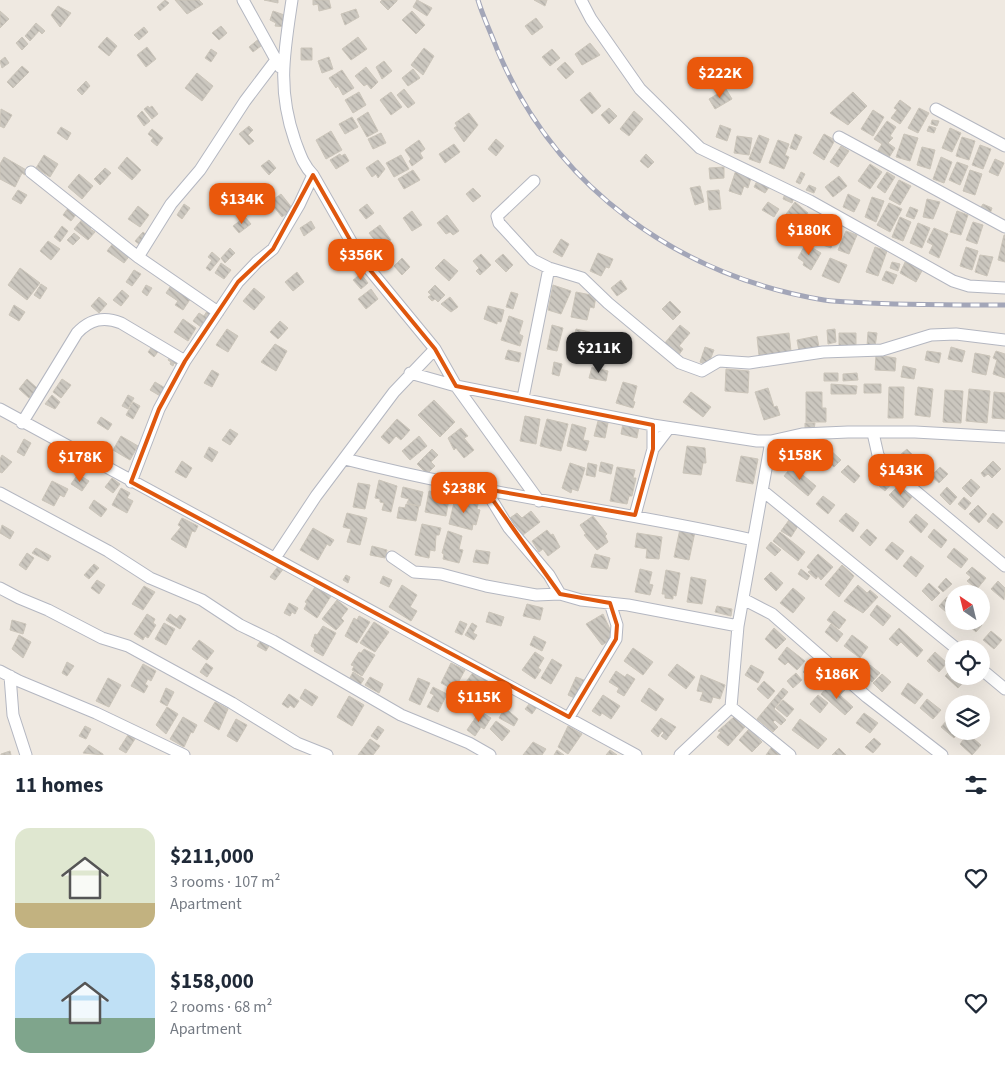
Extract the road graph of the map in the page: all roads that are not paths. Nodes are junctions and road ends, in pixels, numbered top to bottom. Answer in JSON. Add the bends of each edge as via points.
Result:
{"nodes":[{"id":1,"x":243,"y":0,"type":"edge"},
{"id":2,"x":292,"y":0,"type":"edge"},
{"id":3,"x":581,"y":0,"type":"edge"},
{"id":4,"x":280,"y":65,"type":"junction"},
{"id":5,"x":936,"y":109,"type":"dead end"},
{"id":6,"x":839,"y":137,"type":"dead end"},
{"id":7,"x":1005,"y":146,"type":"edge"},
{"id":8,"x":31,"y":172,"type":"dead end"},
{"id":9,"x":312,"y":175,"type":"junction"},
{"id":10,"x":534,"y":181,"type":"dead end"},
{"id":11,"x":1005,"y":228,"type":"edge"},
{"id":12,"x":138,"y":257,"type":"junction"},
{"id":13,"x":549,"y":268,"type":"junction"},
{"id":14,"x":1005,"y":288,"type":"edge"},
{"id":15,"x":218,"y":312,"type":"junction"},
{"id":16,"x":1005,"y":340,"type":"edge"},
{"id":17,"x":435,"y":349,"type":"junction"},
{"id":18,"x":185,"y":361,"type":"junction"},
{"id":19,"x":410,"y":373,"type":"junction"},
{"id":20,"x":456,"y":386,"type":"junction"},
{"id":21,"x":523,"y":398,"type":"junction"},
{"id":22,"x":0,"y":409,"type":"edge"},
{"id":23,"x":22,"y":423,"type":"junction"},
{"id":24,"x":653,"y":425,"type":"junction"},
{"id":25,"x":669,"y":428,"type":"junction"},
{"id":26,"x":873,"y":433,"type":"junction"},
{"id":27,"x":1004,"y":438,"type":"edge"},
{"id":28,"x":771,"y":441,"type":"junction"},
{"id":29,"x":653,"y":449,"type":"junction"},
{"id":30,"x":345,"y":459,"type":"junction"},
{"id":31,"x":131,"y":482,"type":"junction"},
{"id":32,"x":485,"y":489,"type":"junction"},
{"id":33,"x":763,"y":491,"type":"junction"},
{"id":34,"x":0,"y":493,"type":"edge"},
{"id":35,"x":539,"y":501,"type":"junction"},
{"id":36,"x":635,"y":515,"type":"junction"},
{"id":37,"x":754,"y":540,"type":"junction"},
{"id":38,"x":392,"y":557,"type":"dead end"},
{"id":39,"x":275,"y":558,"type":"junction"},
{"id":40,"x":1005,"y":566,"type":"edge"},
{"id":41,"x":0,"y":588,"type":"edge"},
{"id":42,"x":560,"y":594,"type":"junction"},
{"id":43,"x":743,"y":599,"type":"junction"},
{"id":44,"x":610,"y":603,"type":"junction"},
{"id":45,"x":738,"y":626,"type":"junction"},
{"id":46,"x":946,"y":640,"type":"edge"},
{"id":47,"x":5,"y":673,"type":"edge"},
{"id":48,"x":990,"y":676,"type":"edge"},
{"id":49,"x":1005,"y":689,"type":"edge"},
{"id":50,"x":731,"y":707,"type":"junction"},
{"id":51,"x":570,"y":717,"type":"junction"},
{"id":52,"x":26,"y":755,"type":"edge"},
{"id":53,"x":184,"y":755,"type":"edge"},
{"id":54,"x":326,"y":755,"type":"edge"},
{"id":55,"x":490,"y":755,"type":"edge"},
{"id":56,"x":636,"y":755,"type":"edge"},
{"id":57,"x":680,"y":755,"type":"edge"},
{"id":58,"x":790,"y":755,"type":"edge"},
{"id":59,"x":942,"y":755,"type":"edge"}],
"edges":[{"from":1,"to":4,"type":"street"},
{"from":2,"to":4,"type":"street"},
{"from":3,"to":14,"type":"street","via":[[590,19],[640,89],[700,148],[810,201],[953,281],[969,286]]},
{"from":4,"to":9,"type":"street","via":[[287,118],[304,166]]},
{"from":4,"to":12,"type":"street","via":[[245,101],[200,170],[171,204]]},
{"from":5,"to":7,"type":"street"},
{"from":6,"to":11,"type":"street"},
{"from":8,"to":12,"type":"street"},
{"from":9,"to":15,"type":"street","via":[[273,249],[250,269]]},
{"from":9,"to":17,"type":"street","via":[[362,259]]},
{"from":10,"to":13,"type":"street","via":[[497,216],[499,223],[533,260]]},
{"from":12,"to":15,"type":"street"},
{"from":13,"to":16,"type":"street","via":[[582,278],[680,363],[702,371],[719,361],[749,363],[823,352],[882,350],[931,335],[956,334]]},
{"from":13,"to":21,"type":"street"},
{"from":15,"to":18,"type":"street"},
{"from":17,"to":19,"type":"street"},
{"from":17,"to":20,"type":"street"},
{"from":18,"to":23,"type":"street","via":[[122,323],[110,319],[96,320],[84,325],[77,333]]},
{"from":18,"to":31,"type":"street","via":[[159,410]]},
{"from":19,"to":20,"type":"street"},
{"from":19,"to":30,"type":"street"},
{"from":20,"to":21,"type":"street"},
{"from":20,"to":35,"type":"street"},
{"from":21,"to":24,"type":"street"},
{"from":22,"to":23,"type":"street"},
{"from":23,"to":31,"type":"street"},
{"from":24,"to":25,"type":"street"},
{"from":24,"to":29,"type":"street"},
{"from":25,"to":28,"type":"street"},
{"from":25,"to":29,"type":"street"},
{"from":26,"to":27,"type":"street","via":[[915,432]]},
{"from":26,"to":28,"type":"street","via":[[802,434]]},
{"from":26,"to":40,"type":"street","via":[[883,464]]},
{"from":28,"to":33,"type":"street"},
{"from":29,"to":36,"type":"street"},
{"from":30,"to":32,"type":"street"},
{"from":30,"to":39,"type":"street"},
{"from":31,"to":39,"type":"street"},
{"from":32,"to":35,"type":"street"},
{"from":32,"to":42,"type":"street","via":[[509,528],[549,575]]},
{"from":33,"to":37,"type":"street"},
{"from":33,"to":46,"type":"street"},
{"from":34,"to":55,"type":"street","via":[[108,551],[150,578],[202,600],[240,625],[401,715]]},
{"from":35,"to":36,"type":"street"},
{"from":36,"to":37,"type":"street"},
{"from":37,"to":43,"type":"street"},
{"from":38,"to":42,"type":"street","via":[[414,572],[441,574],[536,595]]},
{"from":39,"to":51,"type":"street"},
{"from":41,"to":54,"type":"street","via":[[102,638],[128,646],[297,743]]},
{"from":42,"to":44,"type":"street"},
{"from":43,"to":45,"type":"street"},
{"from":43,"to":59,"type":"street","via":[[772,614],[866,697]]},
{"from":44,"to":45,"type":"street"},
{"from":44,"to":51,"type":"street","via":[[617,625],[616,639]]},
{"from":45,"to":50,"type":"street"},
{"from":47,"to":52,"type":"street"},
{"from":47,"to":53,"type":"street"},
{"from":48,"to":49,"type":"street"},
{"from":50,"to":57,"type":"street"},
{"from":50,"to":58,"type":"street"},
{"from":51,"to":56,"type":"street"}]}
